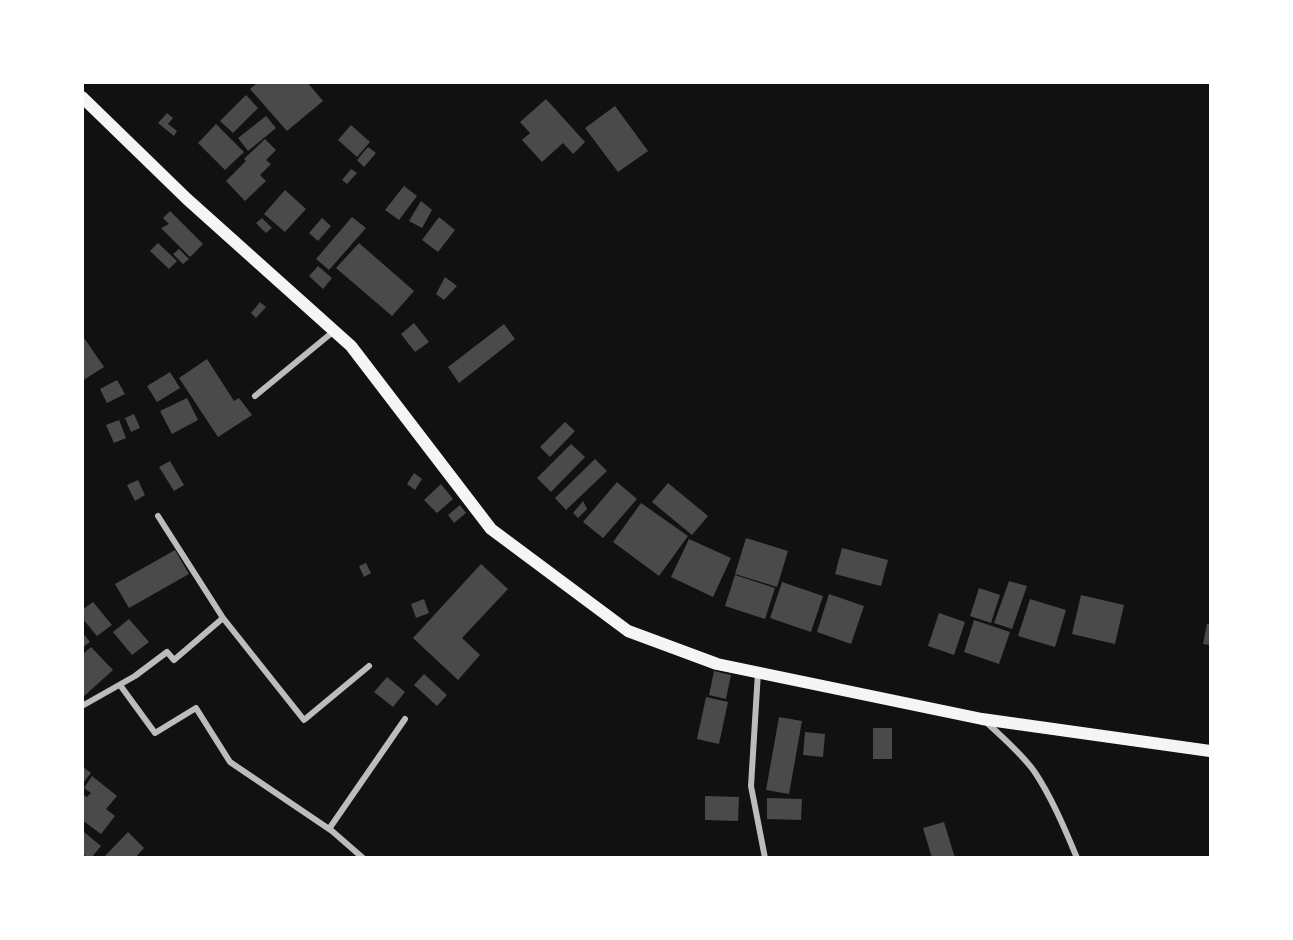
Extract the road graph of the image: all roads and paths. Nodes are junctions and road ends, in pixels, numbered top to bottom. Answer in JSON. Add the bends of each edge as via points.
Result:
{"nodes":[{"id":1,"x":82,"y":97,"type":"edge"},
{"id":2,"x":334,"y":331,"type":"junction"},
{"id":3,"x":255,"y":396,"type":"dead end"},
{"id":4,"x":158,"y":516,"type":"dead end"},
{"id":5,"x":223,"y":618,"type":"junction"},
{"id":6,"x":369,"y":666,"type":"dead end"},
{"id":7,"x":758,"y":672,"type":"junction"},
{"id":8,"x":120,"y":685,"type":"junction"},
{"id":9,"x":82,"y":706,"type":"edge"},
{"id":10,"x":405,"y":719,"type":"dead end"},
{"id":11,"x":982,"y":719,"type":"junction"},
{"id":12,"x":1210,"y":751,"type":"edge"},
{"id":13,"x":329,"y":829,"type":"junction"},
{"id":14,"x":363,"y":858,"type":"edge"},
{"id":15,"x":765,"y":858,"type":"edge"},
{"id":16,"x":1077,"y":858,"type":"edge"}],
"edges":[{"from":1,"to":2,"type":"main road","via":[[187,199]]},
{"from":2,"to":3,"type":"street"},
{"from":2,"to":7,"type":"main road","via":[[351,346],[491,529],[628,631],[717,664]]},
{"from":4,"to":5,"type":"street"},
{"from":5,"to":6,"type":"street","via":[[304,720]]},
{"from":5,"to":8,"type":"street","via":[[174,660],[167,652]]},
{"from":7,"to":11,"type":"main road"},
{"from":7,"to":15,"type":"street","via":[[751,786]]},
{"from":8,"to":9,"type":"street"},
{"from":8,"to":13,"type":"street","via":[[155,733],[196,708],[230,762]]},
{"from":10,"to":13,"type":"street"},
{"from":11,"to":12,"type":"main road"},
{"from":11,"to":16,"type":"street","via":[[1034,771]]},
{"from":13,"to":14,"type":"street"}]}
